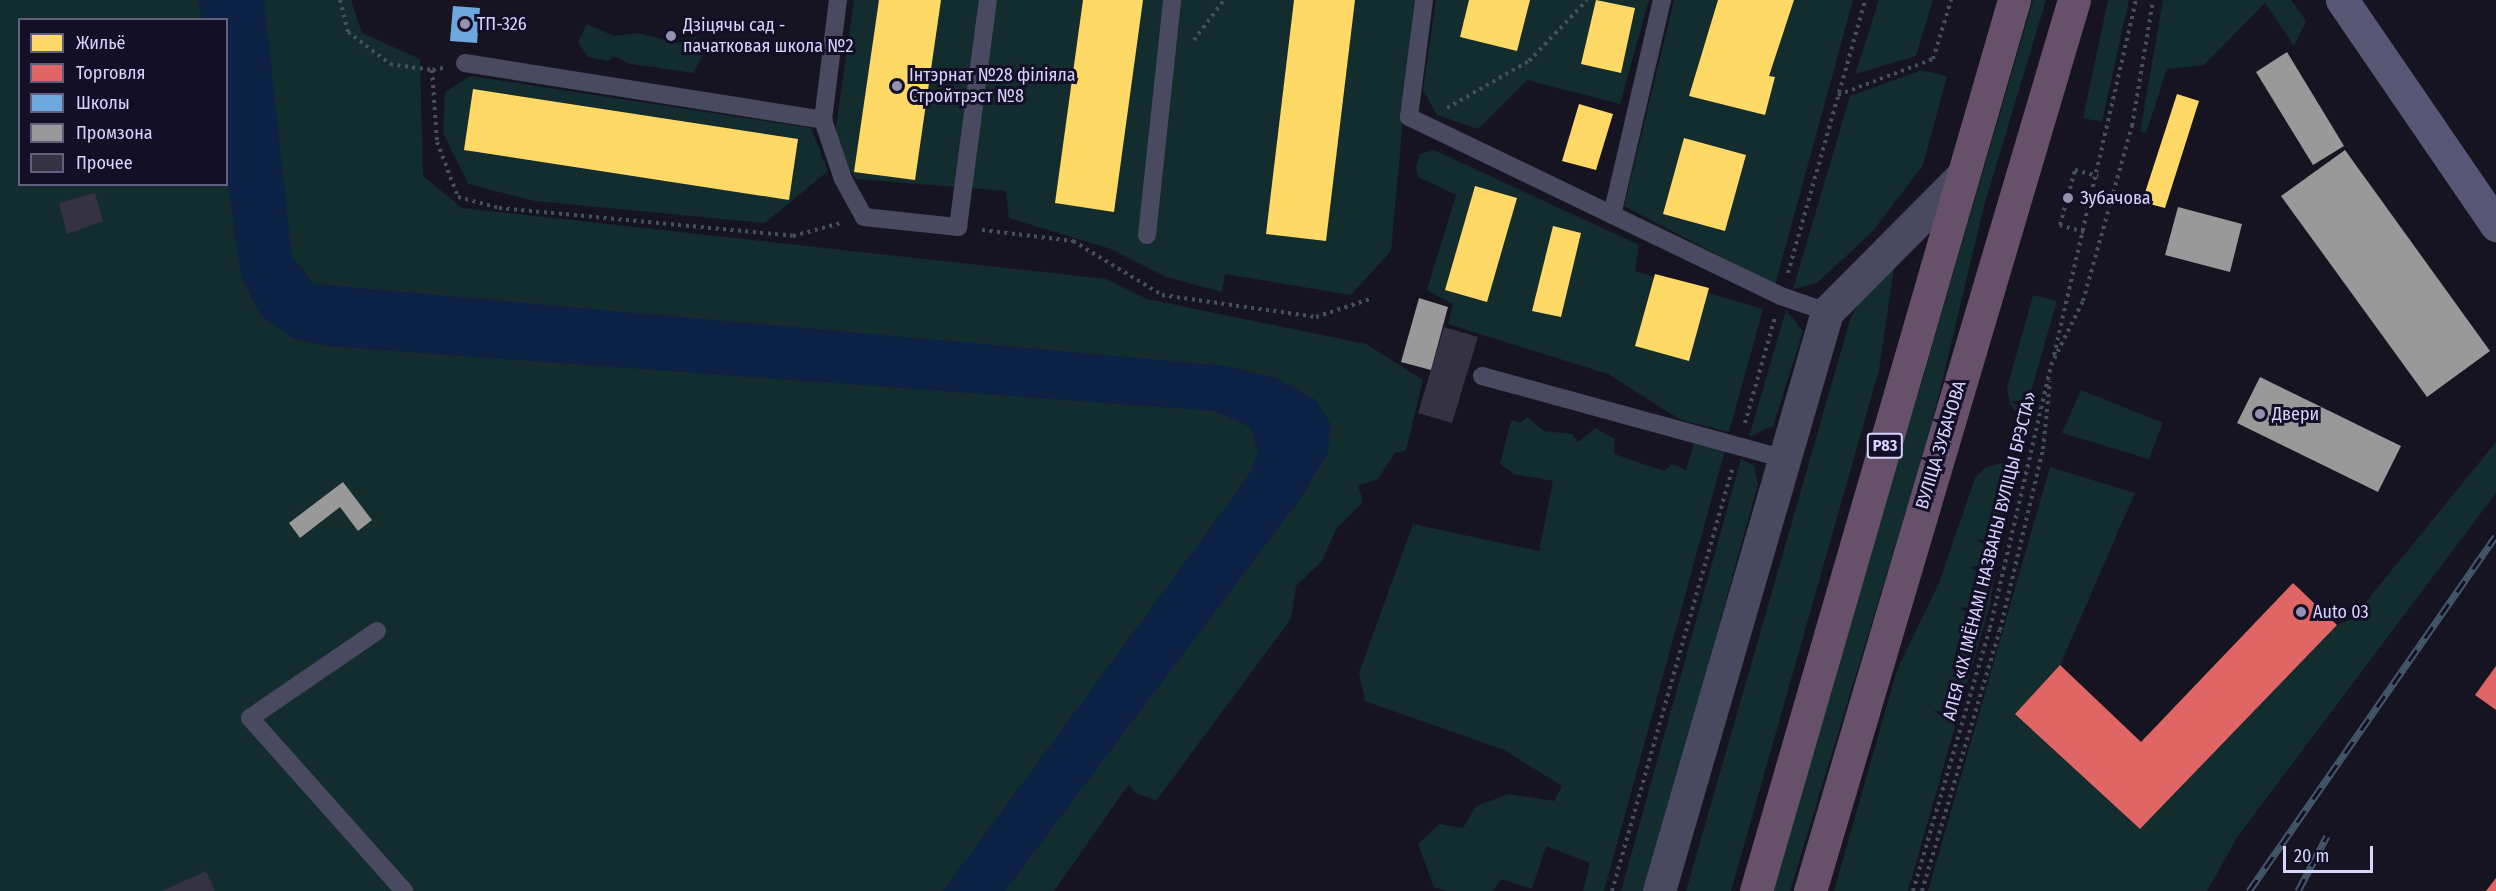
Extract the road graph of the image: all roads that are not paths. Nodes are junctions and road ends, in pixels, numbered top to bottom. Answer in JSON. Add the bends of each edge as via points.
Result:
{"nodes":[{"id":1,"x":838,"y":0,"type":"edge"},
{"id":2,"x":988,"y":0,"type":"edge"},
{"id":3,"x":1172,"y":0,"type":"edge"},
{"id":4,"x":1424,"y":0,"type":"edge"},
{"id":5,"x":1662,"y":0,"type":"edge"},
{"id":6,"x":2014,"y":0,"type":"edge"},
{"id":7,"x":2074,"y":0,"type":"edge"},
{"id":8,"x":2342,"y":0,"type":"edge"},
{"id":9,"x":2369,"y":0,"type":"edge"},
{"id":10,"x":465,"y":63,"type":"road end"},
{"id":11,"x":2402,"y":90,"type":"junction"},
{"id":12,"x":823,"y":120,"type":"junction"},
{"id":13,"x":1960,"y":177,"type":"junction"},
{"id":14,"x":1612,"y":215,"type":"junction"},
{"id":15,"x":2496,"y":225,"type":"edge"},
{"id":16,"x":1147,"y":234,"type":"dead end"},
{"id":17,"x":1827,"y":312,"type":"junction"},
{"id":18,"x":1482,"y":376,"type":"dead end"},
{"id":19,"x":1782,"y":458,"type":"junction"},
{"id":20,"x":377,"y":631,"type":"dead end"},
{"id":21,"x":404,"y":891,"type":"edge"},
{"id":22,"x":1659,"y":891,"type":"edge"},
{"id":23,"x":1756,"y":891,"type":"edge"},
{"id":24,"x":1810,"y":891,"type":"edge"}],
"edges":[{"from":1,"to":12,"type":"lane"},
{"from":2,"to":12,"type":"lane","via":[[958,227],[864,217],[843,179]]},
{"from":3,"to":16,"type":"lane"},
{"from":4,"to":14,"type":"lane","via":[[1409,117]]},
{"from":5,"to":14,"type":"lane"},
{"from":6,"to":13,"type":"highway","number":"Р83"},
{"from":7,"to":24,"type":"highway","name":"ВУЛІЦА ЗУБАЧОВА"},
{"from":8,"to":11,"type":"main road"},
{"from":9,"to":11,"type":"main road"},
{"from":10,"to":12,"type":"lane"},
{"from":11,"to":15,"type":"main road"},
{"from":13,"to":17,"type":"street"},
{"from":13,"to":23,"type":"highway","number":"Р83"},
{"from":14,"to":17,"type":"lane","via":[[1781,296]]},
{"from":17,"to":19,"type":"street"},
{"from":18,"to":19,"type":"lane"},
{"from":19,"to":22,"type":"street"},
{"from":20,"to":21,"type":"lane","via":[[250,718]]}]}
